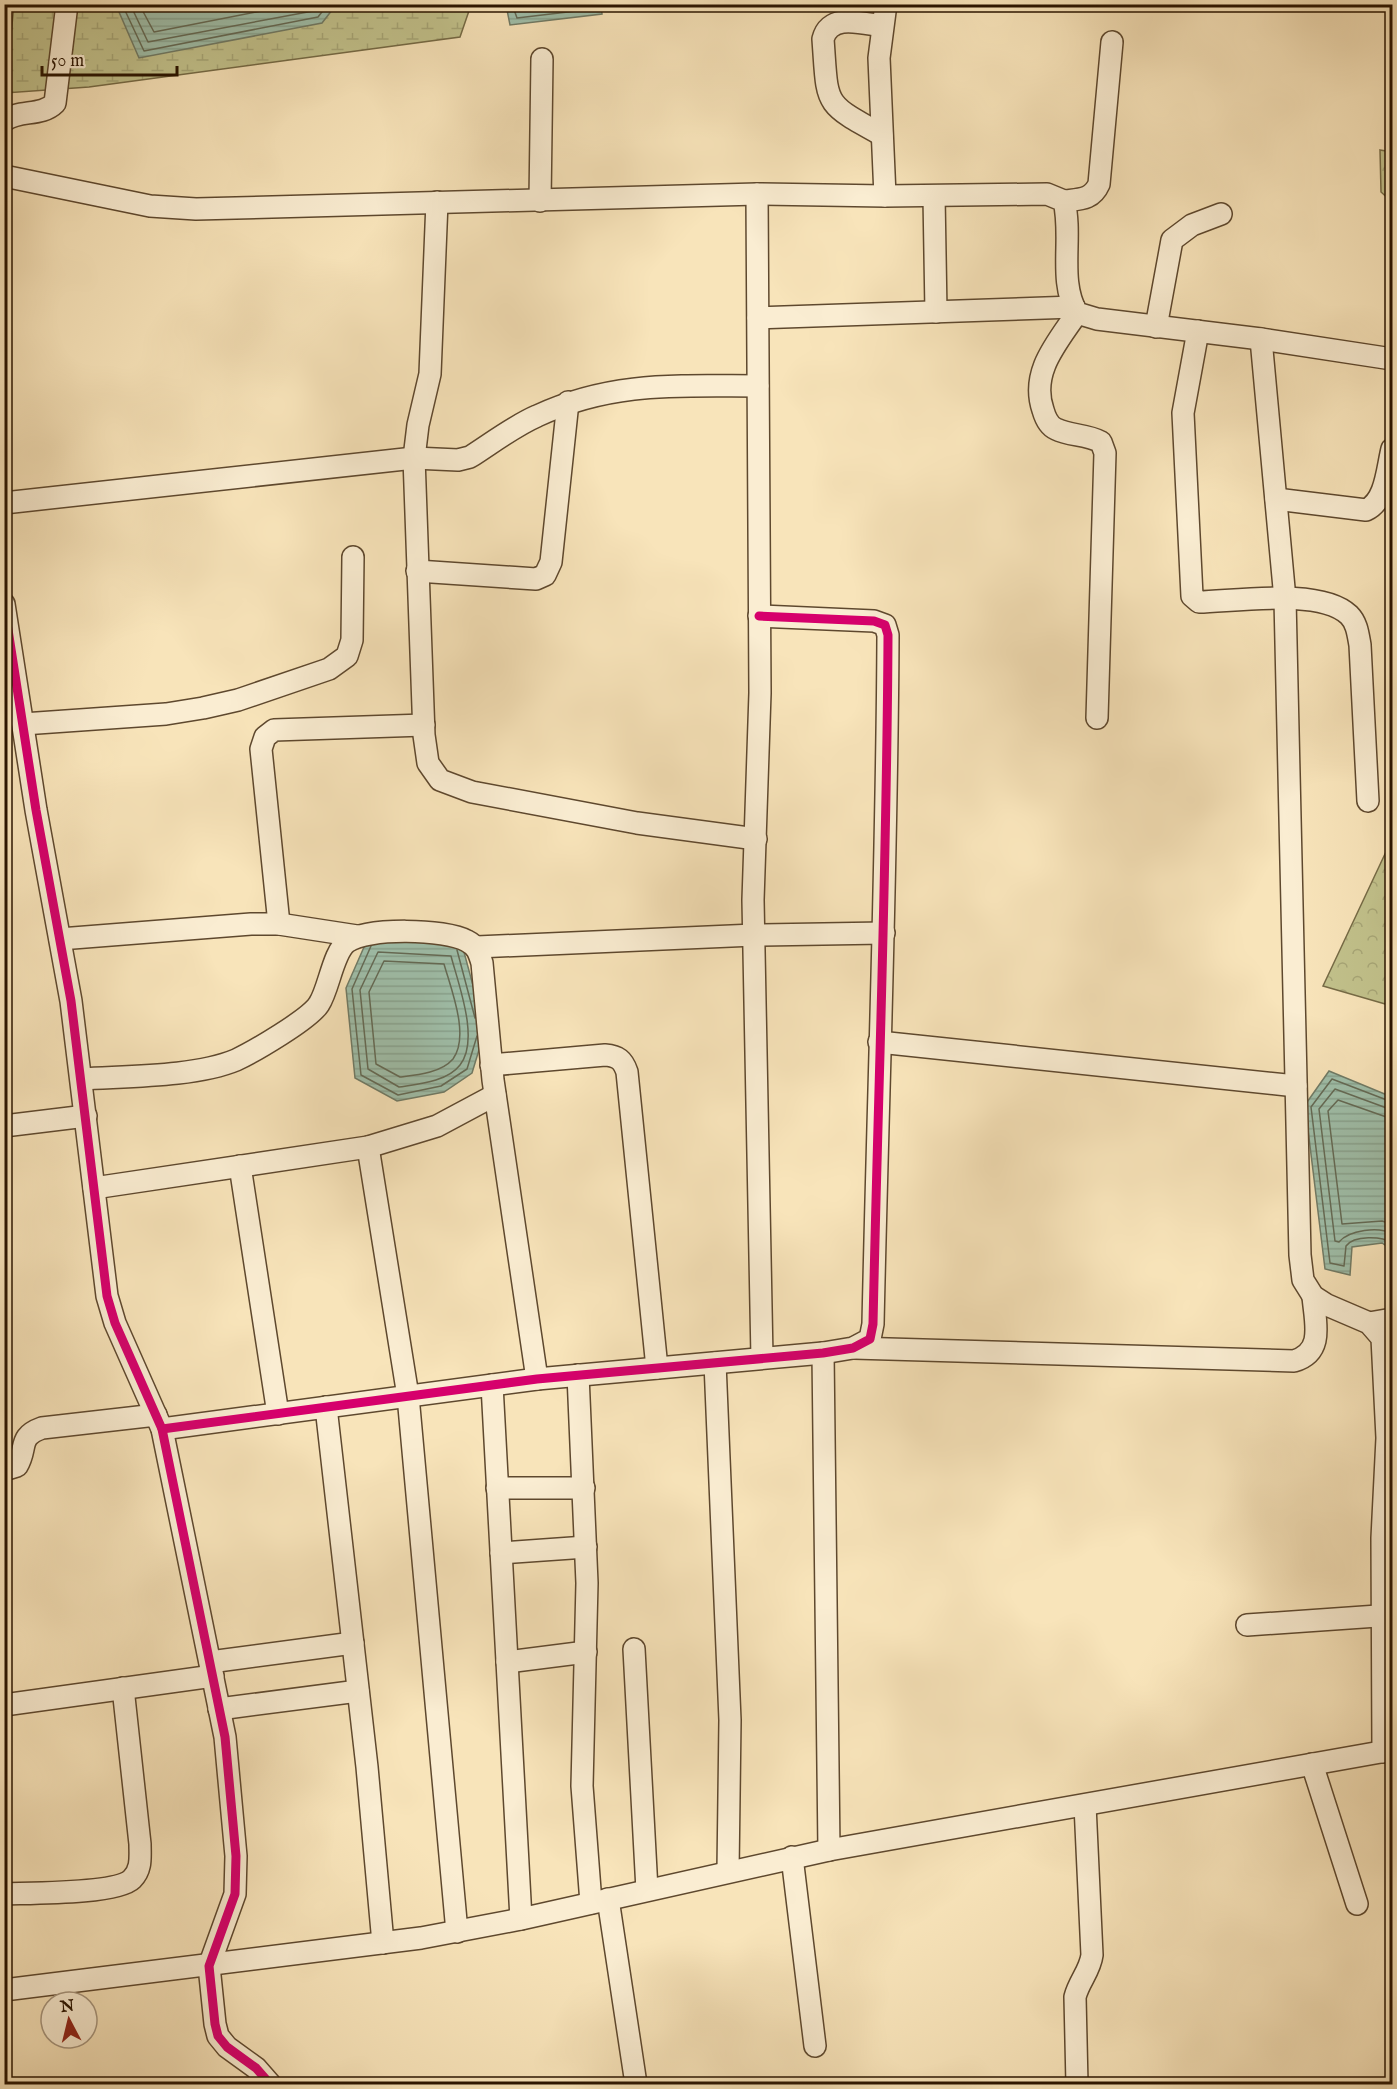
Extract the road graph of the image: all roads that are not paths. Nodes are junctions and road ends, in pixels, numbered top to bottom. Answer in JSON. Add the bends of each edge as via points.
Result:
{"nodes":[{"id":1,"x":67,"y":4,"type":"edge"},
{"id":2,"x":886,"y":4,"type":"edge"},
{"id":3,"x":882,"y":26,"type":"junction"},
{"id":4,"x":1112,"y":42,"type":"dead end"},
{"id":5,"x":542,"y":59,"type":"dead end"},
{"id":6,"x":4,"y":122,"type":"edge"},
{"id":7,"x":882,"y":135,"type":"junction"},
{"id":8,"x":4,"y":176,"type":"edge"},
{"id":9,"x":757,"y":194,"type":"junction"},
{"id":10,"x":885,"y":196,"type":"junction"},
{"id":11,"x":934,"y":196,"type":"junction"},
{"id":12,"x":540,"y":201,"type":"junction"},
{"id":13,"x":1064,"y":201,"type":"junction"},
{"id":14,"x":436,"y":202,"type":"junction"},
{"id":15,"x":1221,"y":214,"type":"dead end"},
{"id":16,"x":1075,"y":310,"type":"junction"},
{"id":17,"x":936,"y":312,"type":"junction"},
{"id":18,"x":758,"y":318,"type":"junction"},
{"id":19,"x":1156,"y":327,"type":"junction"},
{"id":20,"x":1198,"y":332,"type":"junction"},
{"id":21,"x":1261,"y":339,"type":"junction"},
{"id":22,"x":1392,"y":359,"type":"edge"},
{"id":23,"x":758,"y":386,"type":"junction"},
{"id":24,"x":568,"y":402,"type":"junction"},
{"id":25,"x":1392,"y":449,"type":"edge"},
{"id":26,"x":414,"y":458,"type":"junction"},
{"id":27,"x":1276,"y":499,"type":"junction"},
{"id":28,"x":4,"y":503,"type":"edge"},
{"id":29,"x":353,"y":557,"type":"dead end"},
{"id":30,"x":417,"y":571,"type":"junction"},
{"id":31,"x":1285,"y":599,"type":"junction"},
{"id":32,"x":4,"y":604,"type":"edge"},
{"id":33,"x":759,"y":616,"type":"junction"},
{"id":34,"x":8,"y":654,"type":"edge"},
{"id":35,"x":1097,"y":718,"type":"dead end"},
{"id":36,"x":23,"y":724,"type":"junction"},
{"id":37,"x":424,"y":725,"type":"junction"},
{"id":38,"x":1368,"y":801,"type":"dead end"},
{"id":39,"x":756,"y":839,"type":"junction"},
{"id":40,"x":279,"y":924,"type":"junction"},
{"id":41,"x":884,"y":933,"type":"junction"},
{"id":42,"x":357,"y":936,"type":"junction"},
{"id":43,"x":754,"y":936,"type":"junction"},
{"id":44,"x":60,"y":939,"type":"junction"},
{"id":45,"x":477,"y":947,"type":"junction"},
{"id":46,"x":879,"y":1042,"type":"junction"},
{"id":47,"x":491,"y":1065,"type":"junction"},
{"id":48,"x":82,"y":1079,"type":"junction"},
{"id":49,"x":1296,"y":1086,"type":"junction"},
{"id":50,"x":495,"y":1095,"type":"junction"},
{"id":51,"x":86,"y":1116,"type":"junction"},
{"id":52,"x":4,"y":1126,"type":"edge"},
{"id":53,"x":368,"y":1147,"type":"junction"},
{"id":54,"x":240,"y":1166,"type":"junction"},
{"id":55,"x":94,"y":1188,"type":"junction"},
{"id":56,"x":1313,"y":1296,"type":"junction"},
{"id":57,"x":1392,"y":1319,"type":"edge"},
{"id":58,"x":1369,"y":1323,"type":"junction"},
{"id":59,"x":853,"y":1348,"type":"junction"},
{"id":60,"x":823,"y":1353,"type":"junction"},
{"id":61,"x":762,"y":1358,"type":"junction"},
{"id":62,"x":715,"y":1363,"type":"junction"},
{"id":63,"x":657,"y":1368,"type":"junction"},
{"id":64,"x":578,"y":1375,"type":"junction"},
{"id":65,"x":537,"y":1379,"type":"junction"},
{"id":66,"x":492,"y":1385,"type":"junction"},
{"id":67,"x":408,"y":1396,"type":"junction"},
{"id":68,"x":326,"y":1407,"type":"junction"},
{"id":69,"x":278,"y":1414,"type":"junction"},
{"id":70,"x":159,"y":1422,"type":"junction"},
{"id":71,"x":4,"y":1470,"type":"edge"},
{"id":72,"x":497,"y":1488,"type":"junction"},
{"id":73,"x":584,"y":1488,"type":"junction"},
{"id":74,"x":586,"y":1547,"type":"junction"},
{"id":75,"x":501,"y":1553,"type":"junction"},
{"id":76,"x":1387,"y":1615,"type":"edge"},
{"id":77,"x":1247,"y":1625,"type":"dead end"},
{"id":78,"x":353,"y":1643,"type":"junction"},
{"id":79,"x":634,"y":1649,"type":"dead end"},
{"id":80,"x":586,"y":1652,"type":"junction"},
{"id":81,"x":507,"y":1662,"type":"junction"},
{"id":82,"x":212,"y":1669,"type":"junction"},
{"id":83,"x":123,"y":1688,"type":"junction"},
{"id":84,"x":358,"y":1691,"type":"junction"},
{"id":85,"x":4,"y":1705,"type":"edge"},
{"id":86,"x":219,"y":1709,"type":"junction"},
{"id":87,"x":1388,"y":1751,"type":"edge"},
{"id":88,"x":1312,"y":1764,"type":"junction"},
{"id":89,"x":1085,"y":1805,"type":"junction"},
{"id":90,"x":829,"y":1850,"type":"junction"},
{"id":91,"x":792,"y":1857,"type":"junction"},
{"id":92,"x":728,"y":1871,"type":"junction"},
{"id":93,"x":647,"y":1890,"type":"junction"},
{"id":94,"x":4,"y":1894,"type":"edge"},
{"id":95,"x":1357,"y":1904,"type":"dead end"},
{"id":96,"x":605,"y":1908,"type":"junction"},
{"id":97,"x":521,"y":1919,"type":"junction"},
{"id":98,"x":457,"y":1932,"type":"junction"},
{"id":99,"x":383,"y":1943,"type":"junction"},
{"id":100,"x":209,"y":1966,"type":"junction"},
{"id":101,"x":4,"y":1990,"type":"edge"},
{"id":102,"x":814,"y":2046,"type":"dead end"},
{"id":103,"x":270,"y":2085,"type":"edge"},
{"id":104,"x":636,"y":2085,"type":"edge"},
{"id":105,"x":1077,"y":2085,"type":"edge"}],
"edges":[{"from":1,"to":6,"type":"street","via":[[55,104]]},
{"from":2,"to":3,"type":"street"},
{"from":3,"to":7,"type":"street"},
{"from":3,"to":7,"type":"street","via":[[832,23],[823,39],[830,99],[836,108]]},
{"from":4,"to":13,"type":"street","via":[[1100,184],[1087,198]]},
{"from":5,"to":12,"type":"street"},
{"from":7,"to":10,"type":"street"},
{"from":8,"to":14,"type":"street","via":[[150,206],[248,208]]},
{"from":9,"to":10,"type":"street"},
{"from":9,"to":12,"type":"street"},
{"from":9,"to":18,"type":"street"},
{"from":10,"to":11,"type":"street"},
{"from":11,"to":13,"type":"street","via":[[1047,194]]},
{"from":11,"to":17,"type":"street"},
{"from":12,"to":14,"type":"street"},
{"from":13,"to":16,"type":"street","via":[[1068,215],[1069,297]]},
{"from":14,"to":26,"type":"street","via":[[430,374]]},
{"from":15,"to":19,"type":"street","via":[[1192,225],[1173,240]]},
{"from":16,"to":17,"type":"street"},
{"from":16,"to":19,"type":"street","via":[[1097,319]]},
{"from":16,"to":35,"type":"street","via":[[1043,366],[1040,397],[1056,429],[1090,436],[1101,442],[1104,453]]},
{"from":17,"to":18,"type":"street"},
{"from":18,"to":23,"type":"street"},
{"from":19,"to":20,"type":"street"},
{"from":20,"to":21,"type":"street"},
{"from":20,"to":31,"type":"street","via":[[1183,413],[1192,596],[1199,602]]},
{"from":21,"to":22,"type":"street"},
{"from":21,"to":27,"type":"street"},
{"from":23,"to":24,"type":"street","via":[[627,388]]},
{"from":23,"to":33,"type":"street"},
{"from":24,"to":26,"type":"street","via":[[534,417],[470,457]]},
{"from":24,"to":30,"type":"street","via":[[551,562],[545,575],[536,579]]},
{"from":25,"to":27,"type":"street","via":[[1381,495],[1374,507],[1366,510]]},
{"from":26,"to":28,"type":"street"},
{"from":26,"to":30,"type":"street"},
{"from":27,"to":31,"type":"street"},
{"from":29,"to":36,"type":"street","via":[[352,640],[347,656],[329,669],[203,708]]},
{"from":30,"to":37,"type":"street"},
{"from":31,"to":38,"type":"street","via":[[1328,603],[1352,617],[1358,629]]},
{"from":31,"to":49,"type":"street"},
{"from":32,"to":34,"type":"street"},
{"from":33,"to":39,"type":"street"},
{"from":33,"to":41,"type":"street","via":[[874,621],[885,625],[888,635]]},
{"from":34,"to":36,"type":"street"},
{"from":36,"to":44,"type":"street"},
{"from":37,"to":39,"type":"street","via":[[428,763],[440,780],[472,792],[638,823]]},
{"from":37,"to":40,"type":"street","via":[[274,730],[265,736],[261,749]]},
{"from":39,"to":43,"type":"street"},
{"from":40,"to":42,"type":"street"},
{"from":40,"to":44,"type":"street"},
{"from":41,"to":43,"type":"street"},
{"from":41,"to":46,"type":"street"},
{"from":42,"to":45,"type":"street","via":[[374,932],[442,934]]},
{"from":42,"to":48,"type":"street","via":[[344,944],[319,1005],[237,1059],[195,1070]]},
{"from":43,"to":45,"type":"street"},
{"from":43,"to":61,"type":"street"},
{"from":44,"to":48,"type":"street"},
{"from":45,"to":47,"type":"street","via":[[482,963]]},
{"from":46,"to":49,"type":"street"},
{"from":46,"to":59,"type":"street","via":[[873,1324],[870,1339]]},
{"from":47,"to":50,"type":"street"},
{"from":47,"to":63,"type":"street","via":[[605,1055],[616,1056],[623,1062]]},
{"from":48,"to":51,"type":"street"},
{"from":49,"to":56,"type":"street","via":[[1300,1255],[1304,1280]]},
{"from":50,"to":53,"type":"street","via":[[437,1126]]},
{"from":50,"to":65,"type":"street"},
{"from":51,"to":52,"type":"street"},
{"from":51,"to":55,"type":"street"},
{"from":53,"to":54,"type":"street"},
{"from":53,"to":67,"type":"street"},
{"from":54,"to":55,"type":"street"},
{"from":54,"to":69,"type":"street"},
{"from":55,"to":70,"type":"street","via":[[107,1296]]},
{"from":56,"to":58,"type":"street"},
{"from":56,"to":59,"type":"street","via":[[1316,1335],[1312,1349],[1307,1357],[1294,1361]]},
{"from":57,"to":58,"type":"street"},
{"from":58,"to":76,"type":"street","via":[[1382,1338],[1385,1370],[1387,1438],[1382,1538]]},
{"from":59,"to":60,"type":"street"},
{"from":60,"to":61,"type":"street"},
{"from":60,"to":90,"type":"street"},
{"from":61,"to":62,"type":"street"},
{"from":62,"to":63,"type":"street"},
{"from":62,"to":92,"type":"street","via":[[730,1720]]},
{"from":63,"to":64,"type":"street"},
{"from":64,"to":65,"type":"street"},
{"from":64,"to":73,"type":"street"},
{"from":65,"to":66,"type":"street"},
{"from":66,"to":67,"type":"street"},
{"from":66,"to":72,"type":"street"},
{"from":67,"to":68,"type":"street"},
{"from":67,"to":98,"type":"street"},
{"from":68,"to":69,"type":"street"},
{"from":68,"to":78,"type":"street"},
{"from":69,"to":70,"type":"street"},
{"from":70,"to":71,"type":"street","via":[[42,1428],[30,1432],[24,1440],[17,1466]]},
{"from":70,"to":82,"type":"street"},
{"from":72,"to":73,"type":"street"},
{"from":72,"to":75,"type":"street"},
{"from":73,"to":74,"type":"street"},
{"from":74,"to":75,"type":"street"},
{"from":74,"to":80,"type":"street"},
{"from":75,"to":81,"type":"street"},
{"from":76,"to":77,"type":"street"},
{"from":76,"to":87,"type":"street"},
{"from":78,"to":82,"type":"street"},
{"from":78,"to":84,"type":"street"},
{"from":79,"to":93,"type":"street"},
{"from":80,"to":81,"type":"street"},
{"from":80,"to":96,"type":"street","via":[[582,1786]]},
{"from":81,"to":97,"type":"street"},
{"from":82,"to":83,"type":"street"},
{"from":82,"to":86,"type":"street"},
{"from":83,"to":85,"type":"street"},
{"from":83,"to":94,"type":"street","via":[[140,1868],[131,1880],[117,1886]]},
{"from":84,"to":86,"type":"street"},
{"from":84,"to":99,"type":"street"},
{"from":86,"to":100,"type":"street","via":[[232,1815],[235,1894]]},
{"from":87,"to":88,"type":"street"},
{"from":88,"to":89,"type":"street"},
{"from":88,"to":95,"type":"street"},
{"from":89,"to":90,"type":"street"},
{"from":89,"to":105,"type":"street","via":[[1092,1955],[1090,1968],[1075,1997]]},
{"from":90,"to":91,"type":"street"},
{"from":91,"to":92,"type":"street"},
{"from":91,"to":102,"type":"street"},
{"from":92,"to":93,"type":"street"},
{"from":93,"to":96,"type":"street"},
{"from":96,"to":97,"type":"street"},
{"from":96,"to":104,"type":"street"},
{"from":97,"to":98,"type":"street"},
{"from":98,"to":99,"type":"street"},
{"from":99,"to":100,"type":"street"},
{"from":100,"to":101,"type":"street"},
{"from":100,"to":103,"type":"street","via":[[218,2036]]}]}
